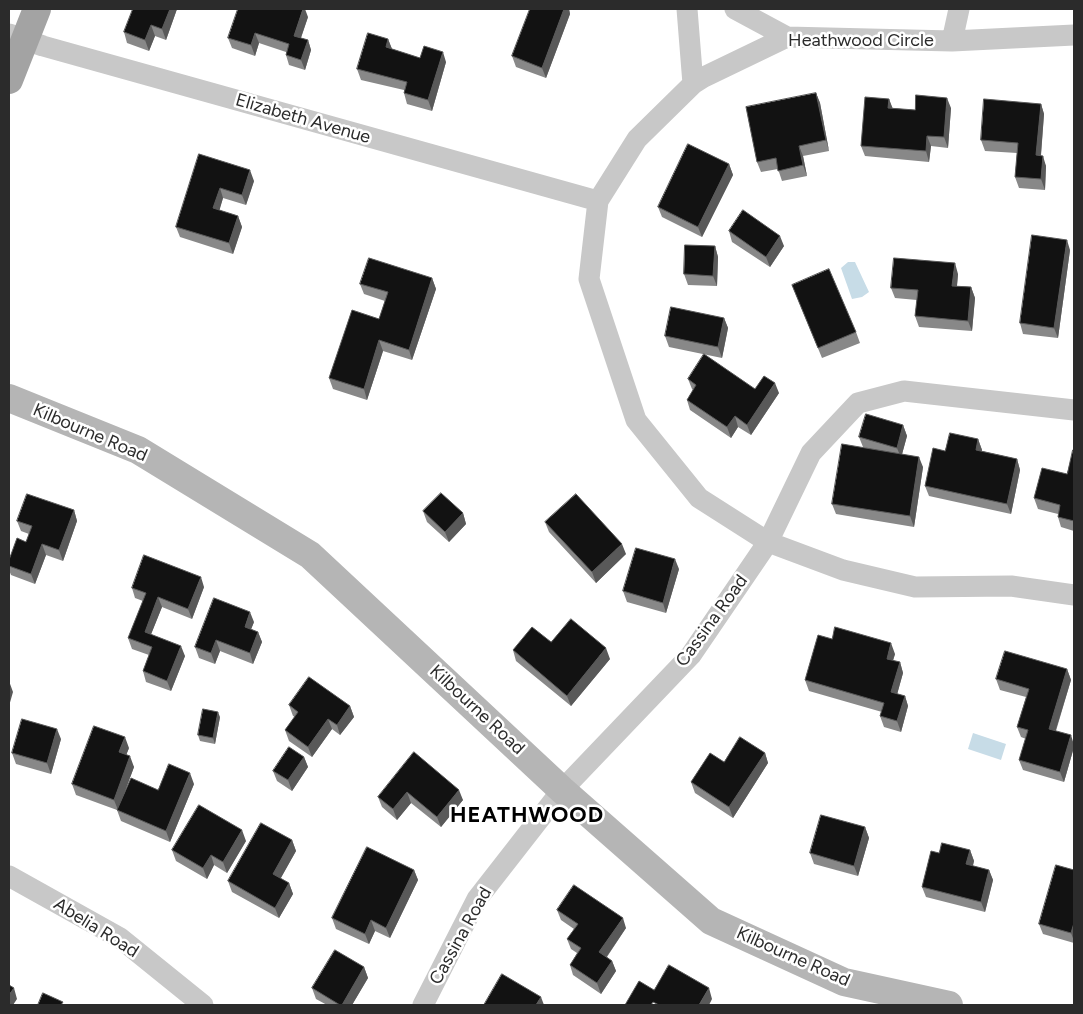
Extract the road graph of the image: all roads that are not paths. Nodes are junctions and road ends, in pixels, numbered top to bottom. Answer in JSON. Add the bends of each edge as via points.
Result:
{"nodes":[{"id":1,"x":37,"y":9,"type":"edge"},
{"id":2,"x":687,"y":9,"type":"edge"},
{"id":3,"x":735,"y":9,"type":"edge"},
{"id":4,"x":959,"y":9,"type":"edge"},
{"id":5,"x":1074,"y":35,"type":"edge"},
{"id":6,"x":17,"y":37,"type":"edge"},
{"id":7,"x":787,"y":37,"type":"junction"},
{"id":8,"x":952,"y":41,"type":"junction"},
{"id":9,"x":9,"y":80,"type":"edge"},
{"id":10,"x":693,"y":84,"type":"junction"},
{"id":11,"x":598,"y":201,"type":"junction"},
{"id":12,"x":9,"y":398,"type":"edge"},
{"id":13,"x":1074,"y":410,"type":"edge"},
{"id":14,"x":768,"y":542,"type":"junction"},
{"id":15,"x":1074,"y":594,"type":"edge"},
{"id":16,"x":562,"y":790,"type":"junction"},
{"id":17,"x":9,"y":876,"type":"edge"},
{"id":18,"x":202,"y":1005,"type":"edge"},
{"id":19,"x":423,"y":1005,"type":"edge"},
{"id":20,"x":949,"y":1005,"type":"edge"}],
"edges":[{"from":1,"to":6,"type":"main road"},
{"from":2,"to":10,"type":"street"},
{"from":3,"to":7,"type":"street"},
{"from":4,"to":8,"type":"street"},
{"from":5,"to":8,"type":"street","name":"Heathwood Circle"},
{"from":6,"to":9,"type":"main road"},
{"from":6,"to":11,"type":"street","name":"Elizabeth Avenue"},
{"from":7,"to":8,"type":"street","name":"Heathwood Circle"},
{"from":7,"to":10,"type":"street","name":"Heathwood Circle"},
{"from":10,"to":11,"type":"street","name":"Heathwood Circle","via":[[638,139]]},
{"from":11,"to":14,"type":"street","name":"Heathwood Circle","via":[[589,279],[636,420],[699,498]]},
{"from":12,"to":16,"type":"street","name":"Kilbourne Road","via":[[138,450],[310,554]]},
{"from":13,"to":14,"type":"street","name":"Cassina Road","via":[[904,391],[858,403],[811,454]]},
{"from":14,"to":15,"type":"street","name":"Heathwood Circle","via":[[843,570],[915,587],[1011,586]]},
{"from":14,"to":16,"type":"street","name":"Cassina Road","via":[[691,655]]},
{"from":16,"to":19,"type":"street","name":"Cassina Road","via":[[477,899]]},
{"from":16,"to":20,"type":"street","name":"Kilbourne Road","via":[[711,921],[844,982]]},
{"from":17,"to":18,"type":"street","name":"Abelia Road","via":[[120,938]]}]}
